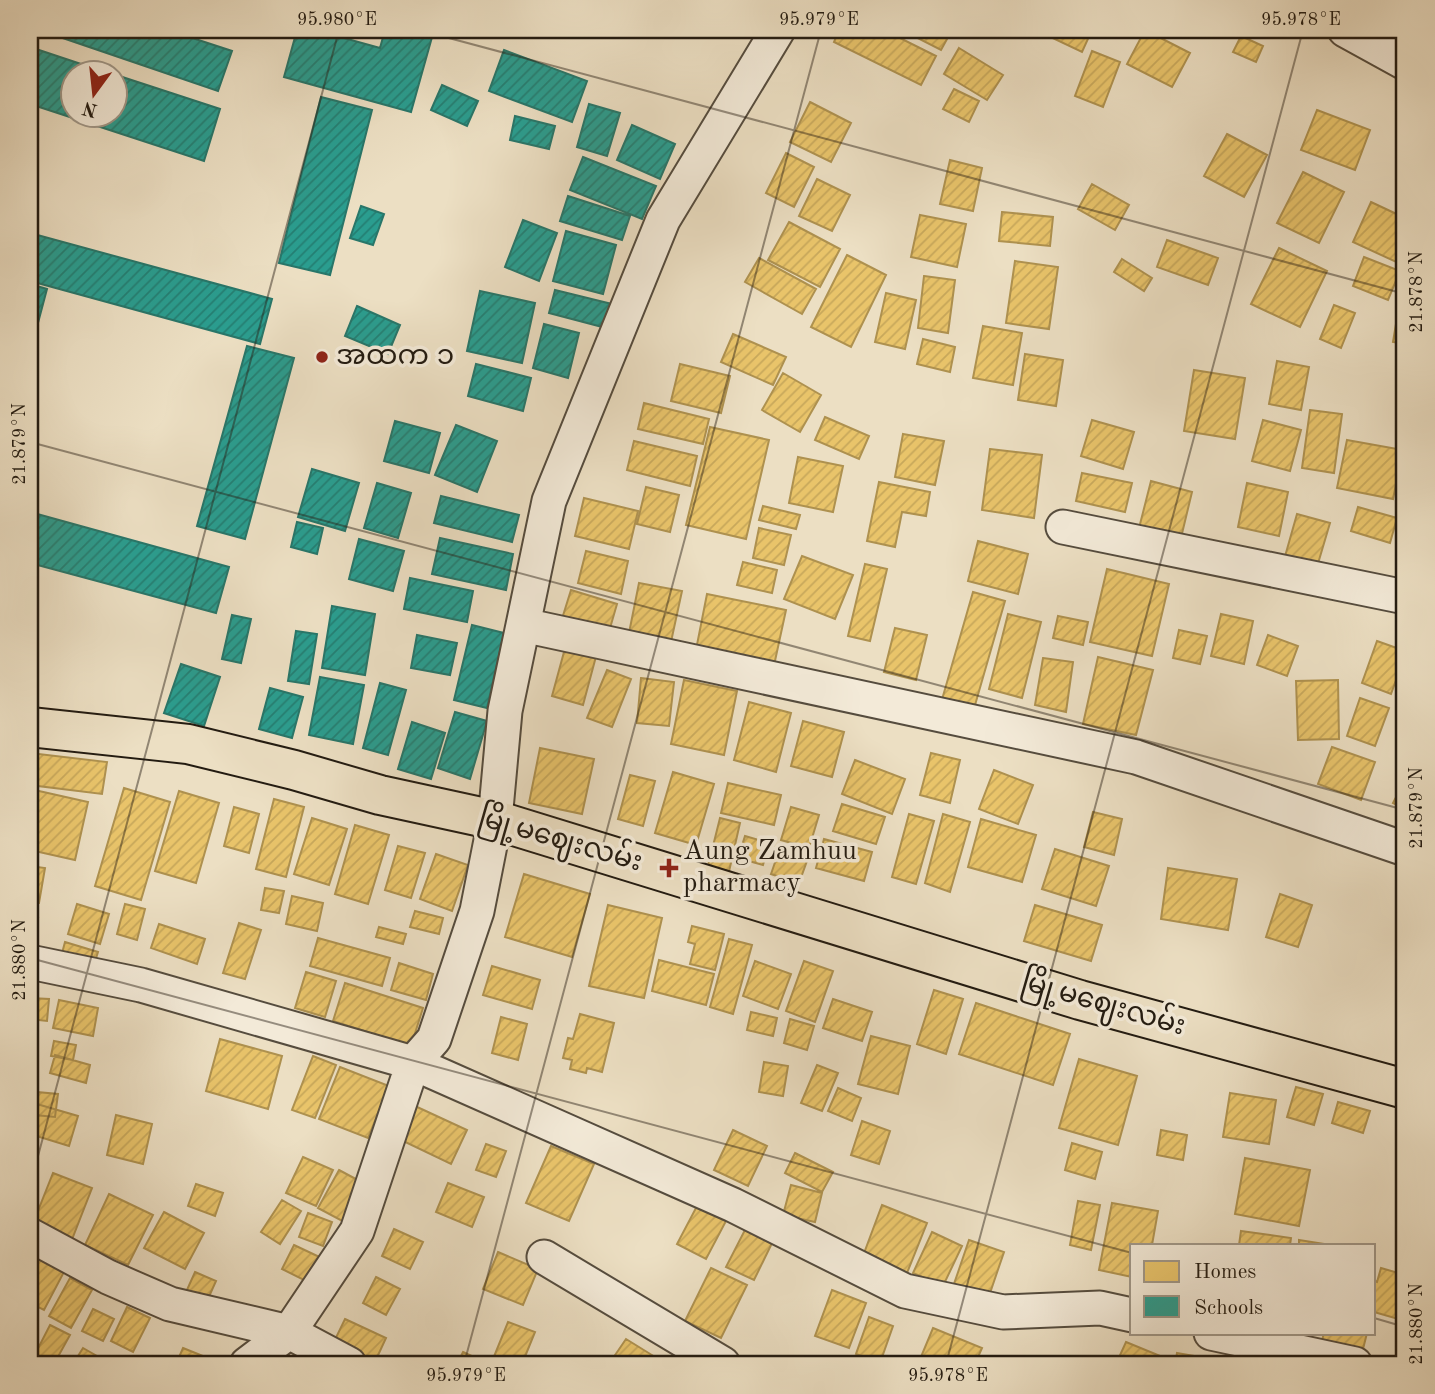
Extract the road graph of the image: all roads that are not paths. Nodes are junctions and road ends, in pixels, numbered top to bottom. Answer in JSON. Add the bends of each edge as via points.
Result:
{"nodes":[{"id":1,"x":778,"y":30,"type":"edge"},
{"id":2,"x":1345,"y":30,"type":"edge"},
{"id":3,"x":1405,"y":63,"type":"edge"},
{"id":4,"x":1063,"y":527,"type":"dead end"},
{"id":5,"x":1405,"y":597,"type":"edge"},
{"id":6,"x":523,"y":625,"type":"junction"},
{"id":7,"x":30,"y":727,"type":"edge"},
{"id":8,"x":495,"y":820,"type":"junction"},
{"id":9,"x":1405,"y":849,"type":"edge"},
{"id":10,"x":30,"y":962,"type":"edge"},
{"id":11,"x":413,"y":1063,"type":"junction"},
{"id":12,"x":1405,"y":1089,"type":"edge"},
{"id":13,"x":30,"y":1235,"type":"edge"},
{"id":14,"x":544,"y":1257,"type":"dead end"},
{"id":15,"x":1130,"y":1315,"type":"edge"},
{"id":16,"x":289,"y":1332,"type":"junction"},
{"id":17,"x":1216,"y":1334,"type":"edge"},
{"id":18,"x":247,"y":1364,"type":"edge"},
{"id":19,"x":349,"y":1364,"type":"edge"},
{"id":20,"x":723,"y":1364,"type":"edge"},
{"id":21,"x":1354,"y":1364,"type":"edge"}],
"edges":[{"from":1,"to":6,"type":"street","via":[[663,220],[549,501]]},
{"from":2,"to":3,"type":"street"},
{"from":4,"to":5,"type":"street"},
{"from":6,"to":8,"type":"street","via":[[505,710]]},
{"from":6,"to":9,"type":"street","via":[[1136,757]]},
{"from":7,"to":8,"type":"main road","name":"မြို့မဈေးလမ်း","via":[[188,744]]},
{"from":8,"to":11,"type":"street","via":[[477,911],[439,1027],[434,1040]]},
{"from":8,"to":12,"type":"main road","name":"မြို့မဈေးလမ်း","via":[[1080,1000]]},
{"from":10,"to":11,"type":"street","via":[[141,985]]},
{"from":11,"to":15,"type":"street","via":[[733,1205],[905,1291],[1003,1312],[1100,1308]]},
{"from":11,"to":16,"type":"street","via":[[357,1231]]},
{"from":13,"to":16,"type":"street","via":[[108,1278],[170,1304]]},
{"from":14,"to":20,"type":"street"},
{"from":16,"to":18,"type":"street"},
{"from":16,"to":19,"type":"street"},
{"from":17,"to":21,"type":"street"}]}
